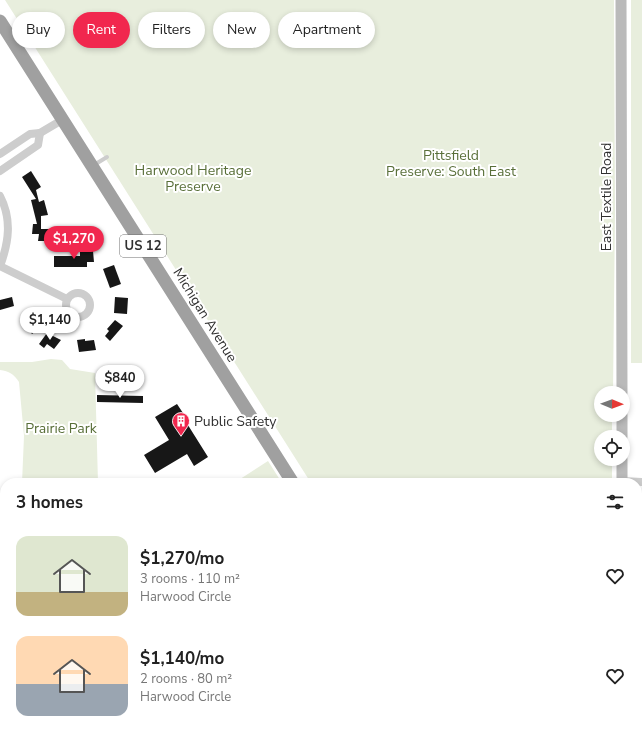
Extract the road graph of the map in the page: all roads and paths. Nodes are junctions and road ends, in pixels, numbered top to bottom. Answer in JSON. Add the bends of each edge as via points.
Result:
{"nodes":[{"id":1,"x":621,"y":0,"type":"edge"},
{"id":2,"x":0,"y":21,"type":"edge"},
{"id":3,"x":62,"y":120,"type":"junction"},
{"id":4,"x":40,"y":133,"type":"junction"},
{"id":5,"x":0,"y":154,"type":"edge"},
{"id":6,"x":107,"y":157,"type":"dead end"},
{"id":7,"x":92,"y":166,"type":"junction"},
{"id":8,"x":0,"y":171,"type":"edge"},
{"id":9,"x":0,"y":196,"type":"edge"},
{"id":10,"x":0,"y":266,"type":"edge"},
{"id":11,"x":67,"y":299,"type":"dead end"},
{"id":12,"x":622,"y":386,"type":"edge"},
{"id":13,"x":622,"y":466,"type":"edge"},
{"id":14,"x":290,"y":478,"type":"edge"},
{"id":15,"x":622,"y":478,"type":"edge"}],
"edges":[{"from":1,"to":12,"type":"main road","name":"East Textile Road"},
{"from":2,"to":3,"type":"highway","name":"Michigan Avenue","number":"US 12"},
{"from":3,"to":4,"type":"street"},
{"from":3,"to":7,"type":"highway","name":"Michigan Avenue","number":"US 12"},
{"from":4,"to":5,"type":"street","via":[[30,134]]},
{"from":4,"to":8,"type":"street","via":[[38,144]]},
{"from":6,"to":7,"type":"lane"},
{"from":7,"to":14,"type":"highway","name":"Michigan Avenue","number":"US 12"},
{"from":9,"to":10,"type":"street","via":[[8,221],[5,251]]},
{"from":10,"to":11,"type":"street"},
{"from":13,"to":15,"type":"main road"}]}
